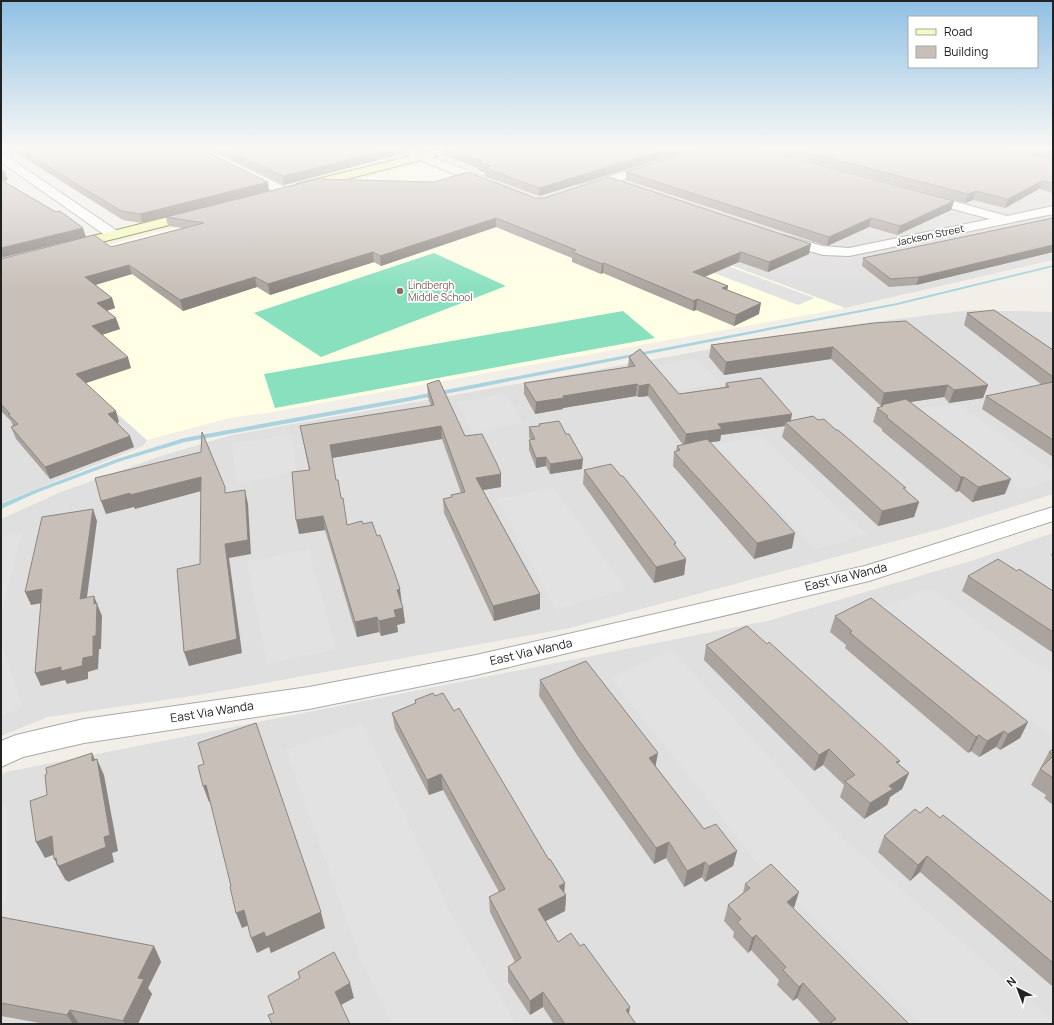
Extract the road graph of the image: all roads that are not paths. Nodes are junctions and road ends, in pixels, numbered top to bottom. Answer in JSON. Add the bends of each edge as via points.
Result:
{"nodes":[{"id":1,"x":57,"y":196,"type":"edge"},
{"id":2,"x":920,"y":196,"type":"edge"},
{"id":3,"x":1053,"y":210,"type":"edge"},
{"id":4,"x":206,"y":211,"type":"edge"},
{"id":5,"x":1008,"y":220,"type":"junction"},
{"id":6,"x":770,"y":234,"type":"edge"},
{"id":7,"x":114,"y":235,"type":"junction"},
{"id":8,"x":58,"y":250,"type":"edge"},
{"id":9,"x":1053,"y":514,"type":"edge"},
{"id":10,"x":1,"y":755,"type":"edge"}],
"edges":[{"from":1,"to":7,"type":"street"},
{"from":2,"to":5,"type":"street"},
{"from":3,"to":5,"type":"street","name":"Jackson Street"},
{"from":4,"to":7,"type":"street"},
{"from":5,"to":6,"type":"street","name":"Jackson Street","via":[[849,252],[814,249]]},
{"from":7,"to":8,"type":"street"},
{"from":9,"to":10,"type":"street","name":"East Via Wanda","via":[[869,573],[476,665],[309,698],[84,731],[16,747]]}]}
